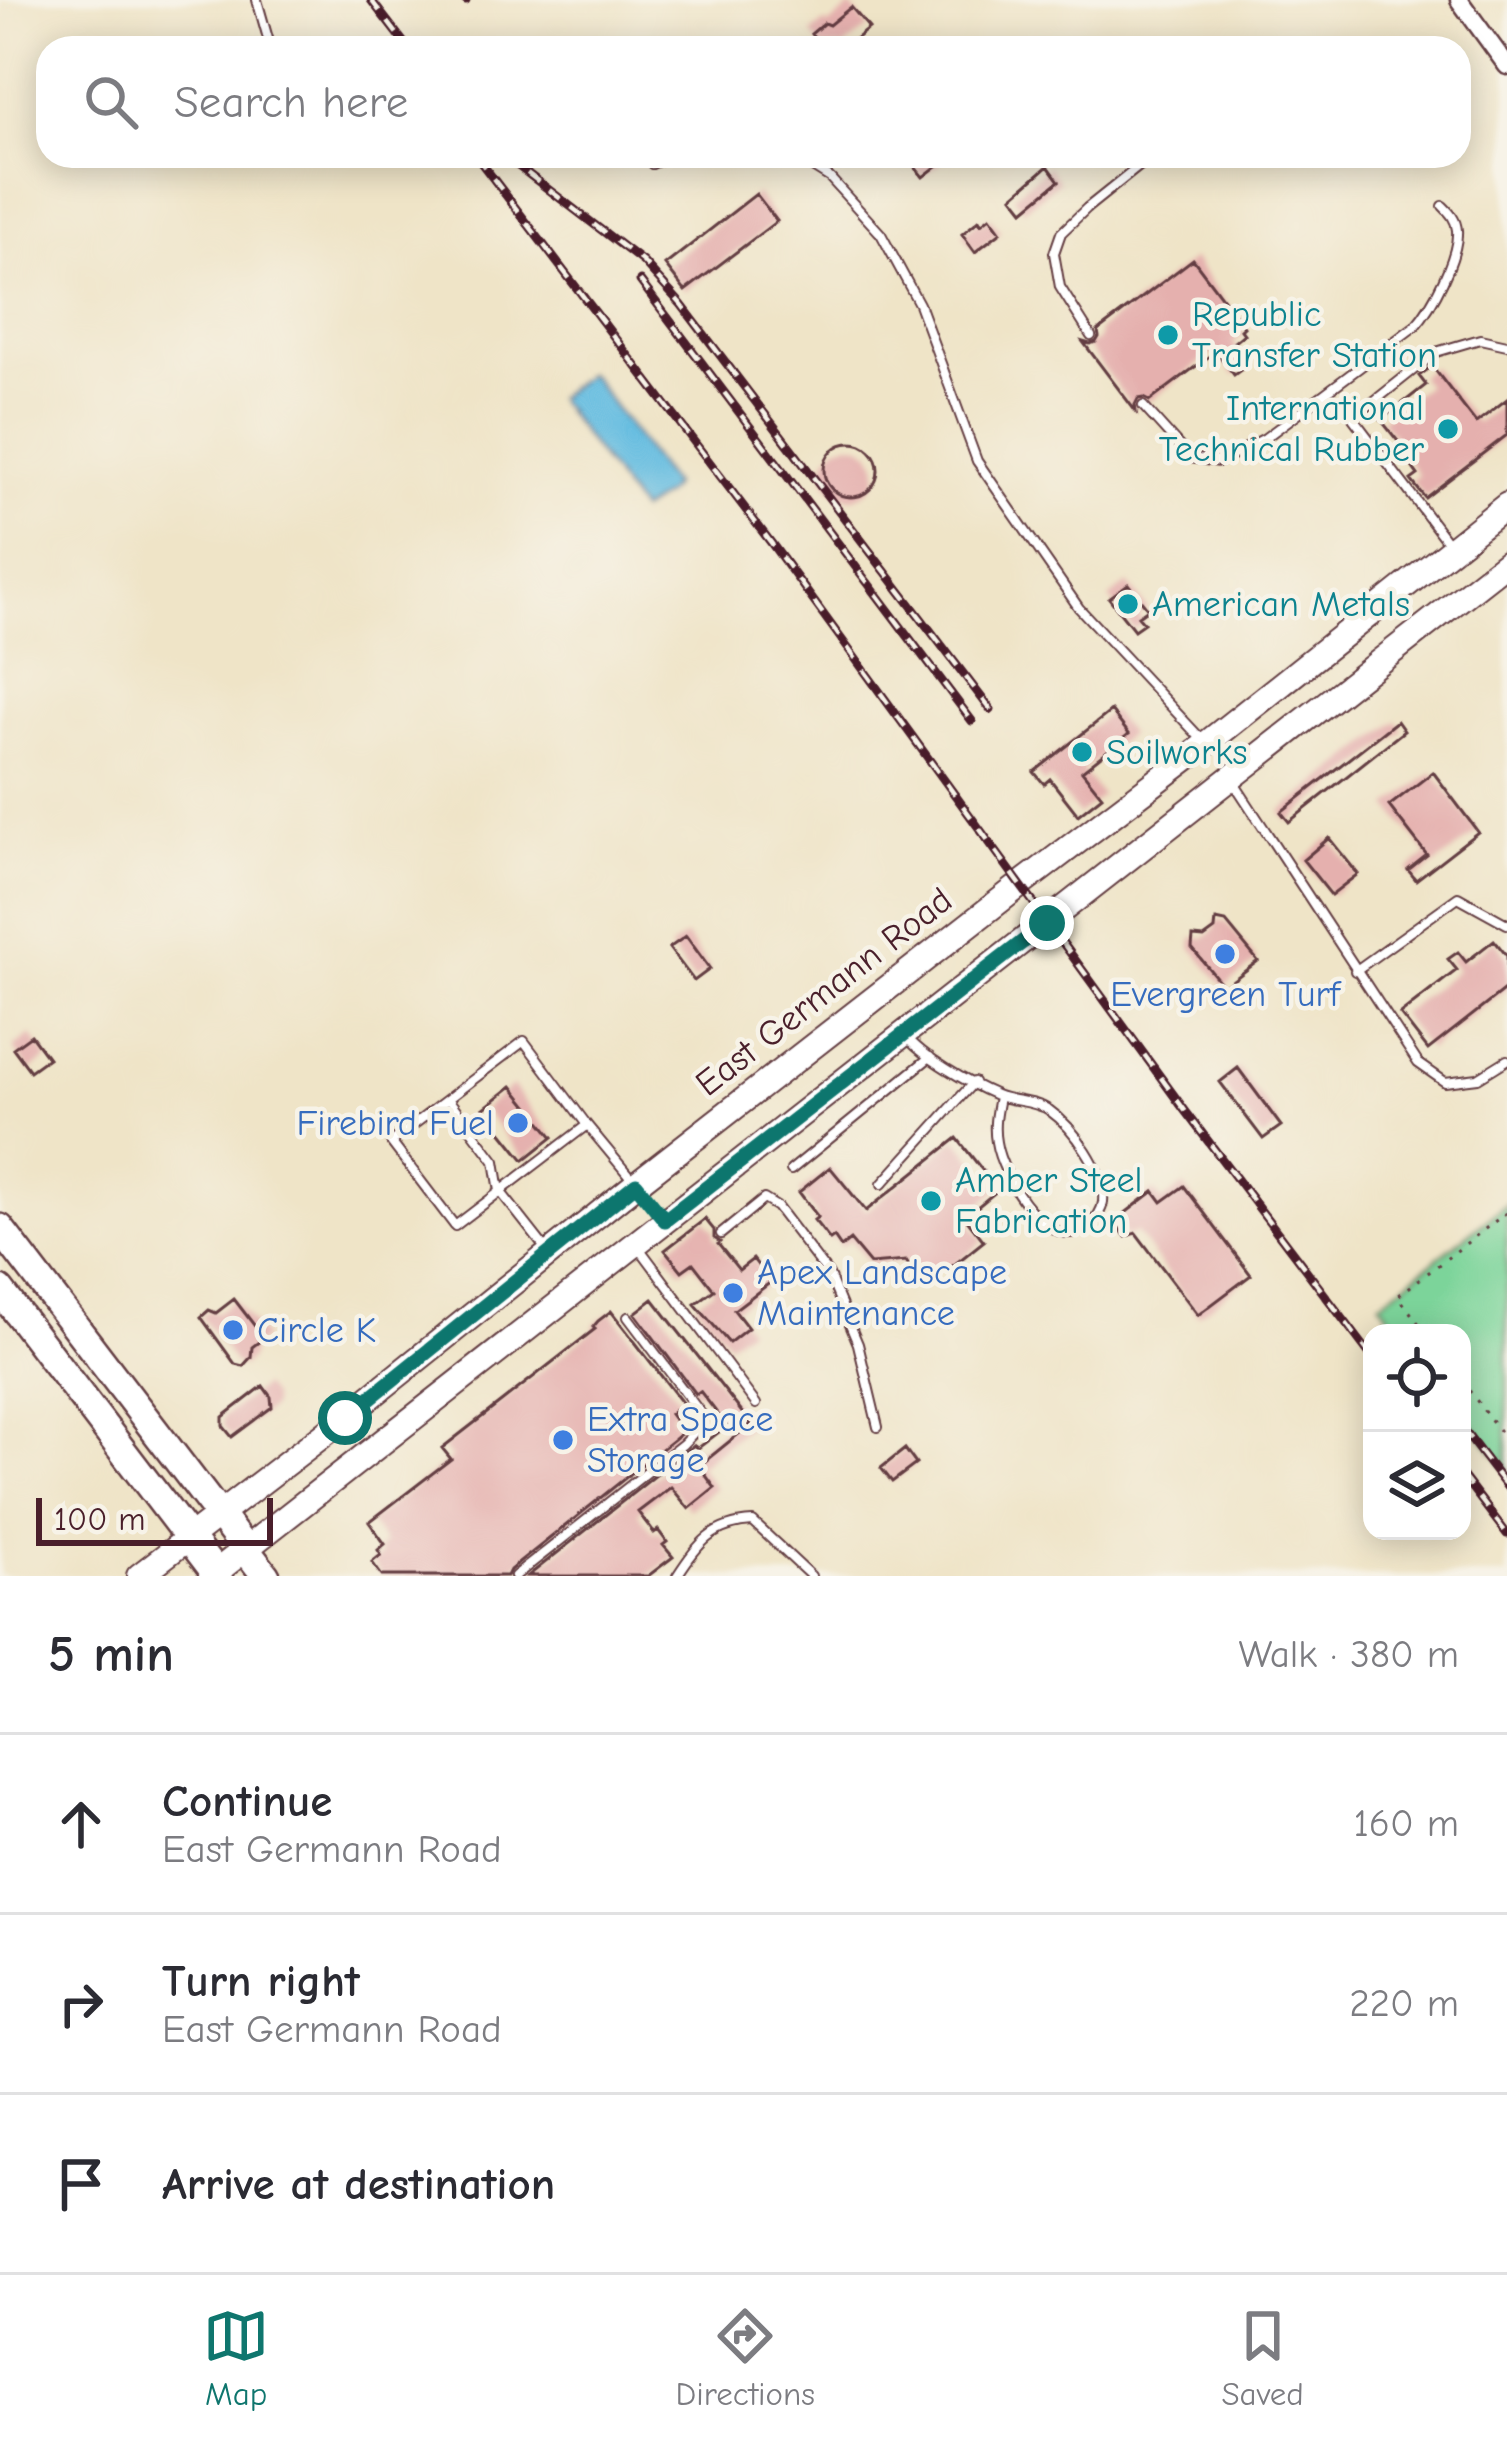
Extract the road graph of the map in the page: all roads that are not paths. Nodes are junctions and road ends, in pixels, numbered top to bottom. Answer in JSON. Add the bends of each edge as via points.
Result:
{"nodes":[{"id":1,"x":257,"y":0,"type":"edge"},
{"id":2,"x":1459,"y":0,"type":"edge"},
{"id":3,"x":266,"y":36,"type":"edge"},
{"id":4,"x":1507,"y":66,"type":"edge"},
{"id":5,"x":814,"y":168,"type":"edge"},
{"id":6,"x":1137,"y":168,"type":"edge"},
{"id":7,"x":1443,"y":206,"type":"dead end"},
{"id":8,"x":1091,"y":336,"type":"dead end"},
{"id":9,"x":1507,"y":345,"type":"edge"},
{"id":10,"x":1143,"y":406,"type":"dead end"},
{"id":11,"x":1507,"y":505,"type":"edge"},
{"id":12,"x":1452,"y":548,"type":"junction"},
{"id":13,"x":1507,"y":562,"type":"edge"},
{"id":14,"x":1206,"y":744,"type":"junction"},
{"id":15,"x":1231,"y":778,"type":"junction"},
{"id":16,"x":1507,"y":924,"type":"edge"},
{"id":17,"x":1355,"y":971,"type":"junction"},
{"id":18,"x":875,"y":998,"type":"junction"},
{"id":19,"x":904,"y":1034,"type":"junction"},
{"id":20,"x":930,"y":1057,"type":"junction"},
{"id":21,"x":1507,"y":1060,"type":"edge"},
{"id":22,"x":974,"y":1082,"type":"junction"},
{"id":23,"x":999,"y":1097,"type":"junction"},
{"id":24,"x":448,"y":1099,"type":"junction"},
{"id":25,"x":587,"y":1125,"type":"junction"},
{"id":26,"x":706,"y":1130,"type":"junction"},
{"id":27,"x":736,"y":1165,"type":"junction"},
{"id":28,"x":790,"y":1170,"type":"dead end"},
{"id":29,"x":636,"y":1184,"type":"junction"},
{"id":30,"x":882,"y":1184,"type":"dead end"},
{"id":31,"x":500,"y":1191,"type":"junction"},
{"id":32,"x":665,"y":1220,"type":"junction"},
{"id":33,"x":0,"y":1228,"type":"edge"},
{"id":34,"x":721,"y":1234,"type":"dead end"},
{"id":35,"x":636,"y":1243,"type":"junction"},
{"id":36,"x":549,"y":1253,"type":"junction"},
{"id":37,"x":0,"y":1290,"type":"edge"},
{"id":38,"x":628,"y":1317,"type":"dead end"},
{"id":39,"x":756,"y":1404,"type":"dead end"},
{"id":40,"x":878,"y":1427,"type":"dead end"},
{"id":41,"x":218,"y":1514,"type":"junction"},
{"id":42,"x":187,"y":1538,"type":"junction"},
{"id":43,"x":246,"y":1550,"type":"junction"},
{"id":44,"x":215,"y":1575,"type":"edge"},
{"id":45,"x":139,"y":1576,"type":"edge"},
{"id":46,"x":266,"y":1576,"type":"edge"},
{"id":47,"x":515,"y":1576,"type":"edge"},
{"id":48,"x":677,"y":1576,"type":"edge"},
{"id":49,"x":811,"y":1576,"type":"edge"}],
"edges":[{"from":1,"to":3,"type":"lane"},
{"from":2,"to":4,"type":"street"},
{"from":5,"to":14,"type":"lane","via":[[881,234],[919,304],[977,461],[1079,608]]},
{"from":6,"to":8,"type":"lane","via":[[1061,233],[1054,253],[1060,287]]},
{"from":7,"to":10,"type":"lane","via":[[1457,236],[1426,314],[1265,438],[1220,462],[1190,458]]},
{"from":9,"to":12,"type":"lane","via":[[1480,339],[1436,352],[1352,418]]},
{"from":11,"to":12,"type":"main road","name":"East Germann Road"},
{"from":12,"to":14,"type":"main road","name":"East Germann Road"},
{"from":13,"to":15,"type":"main road"},
{"from":14,"to":15,"type":"main road"},
{"from":14,"to":18,"type":"main road","name":"East Germann Road"},
{"from":15,"to":17,"type":"lane"},
{"from":15,"to":19,"type":"main road"},
{"from":16,"to":17,"type":"lane","via":[[1458,897]]},
{"from":17,"to":21,"type":"lane","via":[[1418,1063],[1445,1082],[1478,1078]]},
{"from":18,"to":19,"type":"main road"},
{"from":18,"to":26,"type":"main road","name":"East Germann Road"},
{"from":19,"to":20,"type":"lane"},
{"from":19,"to":27,"type":"main road"},
{"from":20,"to":22,"type":"lane"},
{"from":20,"to":28,"type":"lane"},
{"from":22,"to":23,"type":"lane"},
{"from":22,"to":30,"type":"lane"},
{"from":23,"to":23,"type":"lane","via":[[1047,1109],[1098,1168],[1103,1203],[1084,1230],[1056,1231],[1020,1199],[996,1147]]},
{"from":24,"to":25,"type":"lane","via":[[524,1041]]},
{"from":24,"to":31,"type":"lane","via":[[496,1161]]},
{"from":24,"to":31,"type":"lane","via":[[391,1142],[454,1226]]},
{"from":25,"to":29,"type":"lane"},
{"from":25,"to":31,"type":"lane"},
{"from":26,"to":27,"type":"main road"},
{"from":26,"to":29,"type":"main road","name":"East Germann Road"},
{"from":27,"to":32,"type":"main road"},
{"from":29,"to":32,"type":"main road"},
{"from":29,"to":36,"type":"main road","name":"East Germann Road"},
{"from":31,"to":36,"type":"lane"},
{"from":32,"to":35,"type":"main road"},
{"from":33,"to":41,"type":"main road"},
{"from":34,"to":40,"type":"lane","via":[[764,1199],[777,1207],[841,1298]]},
{"from":35,"to":39,"type":"lane"},
{"from":35,"to":43,"type":"main road"},
{"from":36,"to":41,"type":"main road","name":"East Germann Road"},
{"from":37,"to":42,"type":"main road"},
{"from":38,"to":47,"type":"lane","via":[[702,1415],[701,1425]]},
{"from":41,"to":42,"type":"main road","name":"East Germann Road"},
{"from":41,"to":43,"type":"main road"},
{"from":42,"to":44,"type":"main road"},
{"from":42,"to":45,"type":"main road","name":"East Germann Road"},
{"from":43,"to":44,"type":"main road"},
{"from":43,"to":46,"type":"main road"},
{"from":48,"to":49,"type":"lane","via":[[707,1537],[729,1523],[753,1522]]}]}
